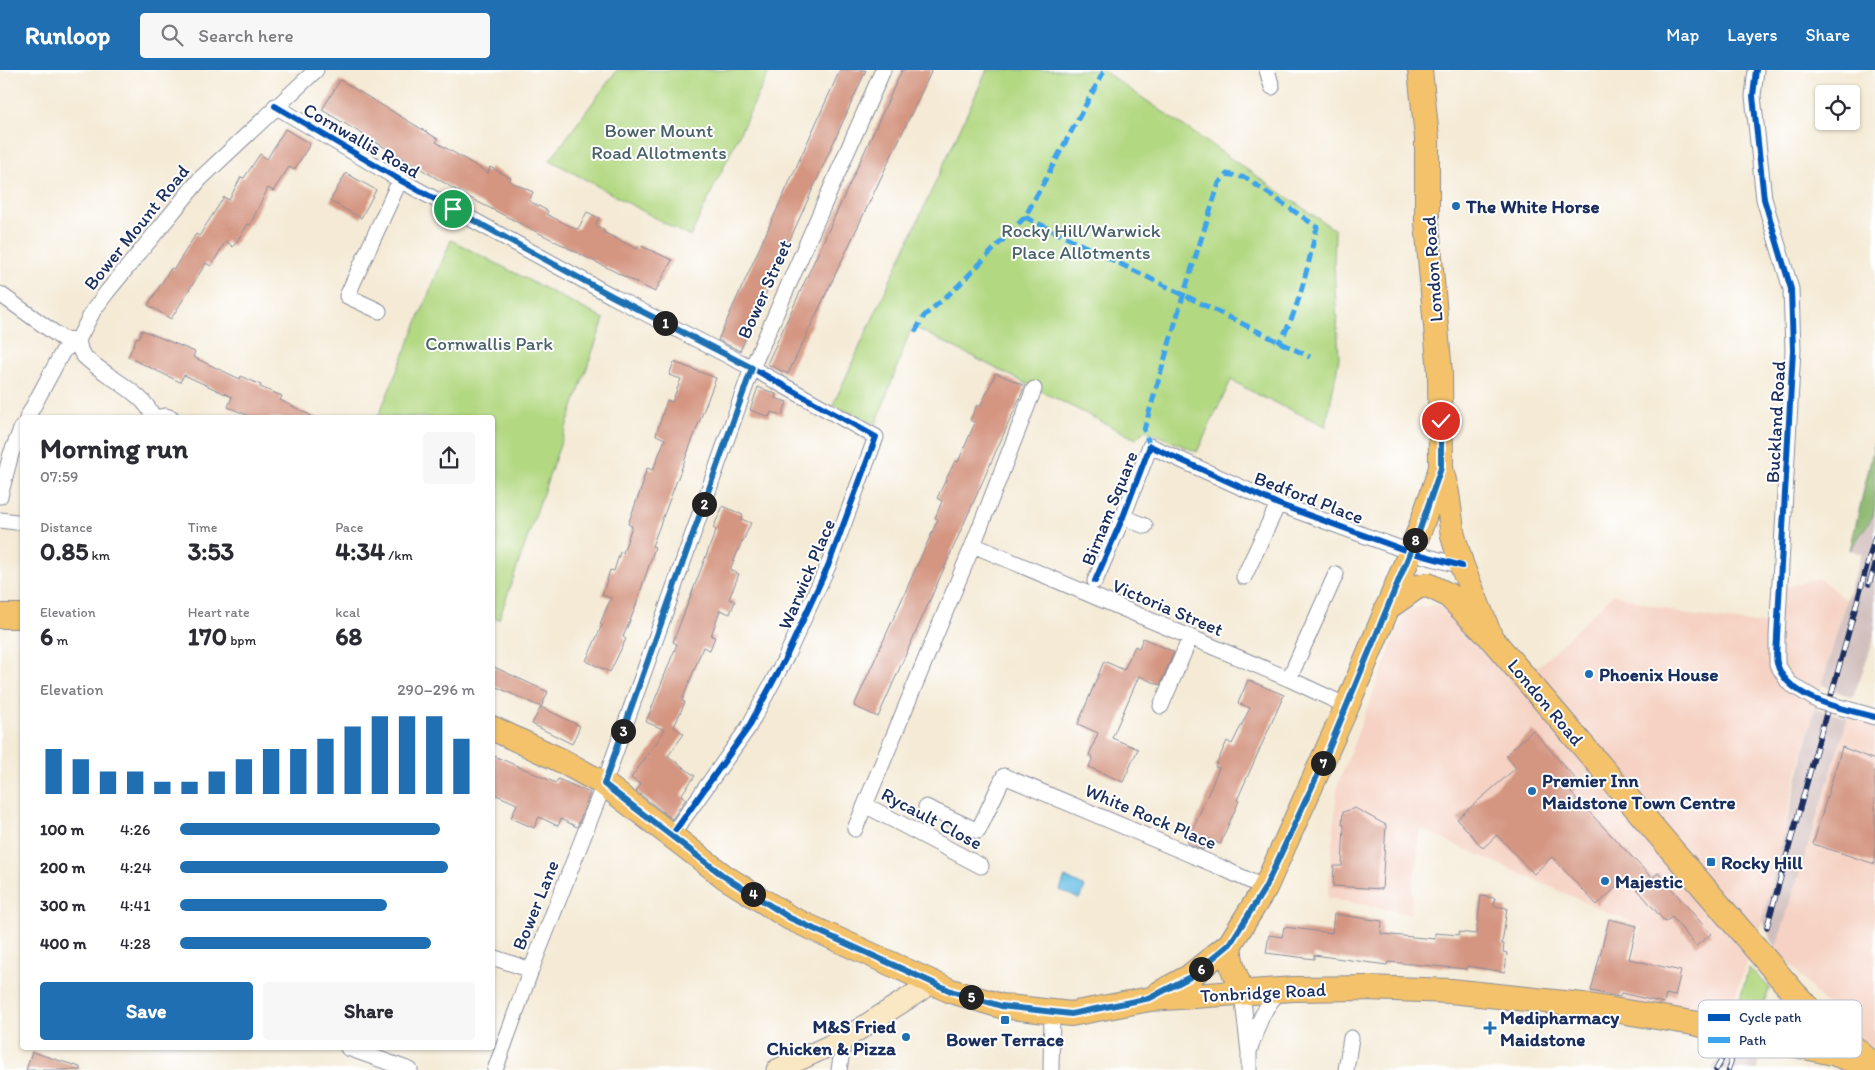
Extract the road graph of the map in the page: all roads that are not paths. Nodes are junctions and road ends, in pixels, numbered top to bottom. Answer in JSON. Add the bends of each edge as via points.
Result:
{"nodes":[{"id":1,"x":316,"y":70,"type":"edge"},
{"id":2,"x":883,"y":70,"type":"edge"},
{"id":3,"x":1267,"y":70,"type":"edge"},
{"id":4,"x":1420,"y":70,"type":"edge"},
{"id":5,"x":1756,"y":70,"type":"edge"},
{"id":6,"x":1272,"y":88,"type":"dead end"},
{"id":7,"x":275,"y":106,"type":"junction"},
{"id":8,"x":400,"y":180,"type":"junction"},
{"id":9,"x":0,"y":294,"type":"edge"},
{"id":10,"x":379,"y":311,"type":"dead end"},
{"id":11,"x":78,"y":340,"type":"junction"},
{"id":12,"x":752,"y":368,"type":"junction"},
{"id":13,"x":1034,"y":389,"type":"dead end"},
{"id":14,"x":29,"y":415,"type":"edge"},
{"id":15,"x":153,"y":415,"type":"edge"},
{"id":16,"x":20,"y":432,"type":"edge"},
{"id":17,"x":1150,"y":446,"type":"joint"},
{"id":18,"x":1441,"y":468,"type":"junction"},
{"id":19,"x":0,"y":496,"type":"edge"},
{"id":20,"x":1278,"y":504,"type":"junction"},
{"id":21,"x":1123,"y":517,"type":"junction"},
{"id":22,"x":0,"y":520,"type":"edge"},
{"id":23,"x":16,"y":522,"type":"dead end"},
{"id":24,"x":1145,"y":526,"type":"dead end"},
{"id":25,"x":973,"y":545,"type":"junction"},
{"id":26,"x":1410,"y":552,"type":"junction"},
{"id":27,"x":1462,"y":566,"type":"junction"},
{"id":28,"x":1336,"y":574,"type":"dead end"},
{"id":29,"x":1244,"y":577,"type":"dead end"},
{"id":30,"x":1095,"y":581,"type":"dead end"},
{"id":31,"x":1387,"y":608,"type":"junction"},
{"id":32,"x":0,"y":616,"type":"edge"},
{"id":33,"x":20,"y":616,"type":"edge"},
{"id":34,"x":1190,"y":638,"type":"junction"},
{"id":35,"x":1491,"y":638,"type":"junction"},
{"id":36,"x":1289,"y":679,"type":"junction"},
{"id":37,"x":1161,"y":706,"type":"dead end"},
{"id":38,"x":1347,"y":706,"type":"junction"},
{"id":39,"x":1875,"y":717,"type":"edge"},
{"id":40,"x":495,"y":729,"type":"edge"},
{"id":41,"x":604,"y":784,"type":"junction"},
{"id":42,"x":865,"y":805,"type":"junction"},
{"id":43,"x":926,"y":807,"type":"dead end"},
{"id":44,"x":855,"y":829,"type":"dead end"},
{"id":45,"x":672,"y":835,"type":"junction"},
{"id":46,"x":981,"y":866,"type":"dead end"},
{"id":47,"x":1265,"y":888,"type":"junction"},
{"id":48,"x":1230,"y":944,"type":"junction"},
{"id":49,"x":495,"y":958,"type":"edge"},
{"id":50,"x":531,"y":970,"type":"junction"},
{"id":51,"x":932,"y":983,"type":"junction"},
{"id":52,"x":1281,"y":990,"type":"junction"},
{"id":53,"x":1242,"y":992,"type":"junction"},
{"id":54,"x":1794,"y":993,"type":"junction"},
{"id":55,"x":1150,"y":998,"type":"junction"},
{"id":56,"x":1791,"y":1000,"type":"edge"},
{"id":57,"x":1801,"y":1000,"type":"edge"},
{"id":58,"x":1052,"y":1012,"type":"junction"},
{"id":59,"x":1698,"y":1024,"type":"edge"},
{"id":60,"x":1350,"y":1038,"type":"dead end"},
{"id":61,"x":844,"y":1039,"type":"junction"},
{"id":62,"x":354,"y":1050,"type":"edge"},
{"id":63,"x":1249,"y":1053,"type":"junction"},
{"id":64,"x":1862,"y":1054,"type":"edge"},
{"id":65,"x":1846,"y":1058,"type":"edge"},
{"id":66,"x":1875,"y":1065,"type":"edge"},
{"id":67,"x":1875,"y":1069,"type":"edge"},
{"id":68,"x":410,"y":1070,"type":"edge"},
{"id":69,"x":495,"y":1070,"type":"edge"},
{"id":70,"x":777,"y":1070,"type":"edge"},
{"id":71,"x":839,"y":1070,"type":"edge"},
{"id":72,"x":1051,"y":1070,"type":"edge"},
{"id":73,"x":1249,"y":1070,"type":"edge"},
{"id":74,"x":1346,"y":1070,"type":"edge"}],
"edges":[{"from":1,"to":7,"type":"street","name":"Bower Mount Road"},
{"from":2,"to":12,"type":"street","name":"Bower Street"},
{"from":3,"to":6,"type":"street"},
{"from":4,"to":18,"type":"main road","name":"London Road","via":[[1427,138],[1427,223],[1440,373]]},
{"from":5,"to":39,"type":"street","name":"Buckland Road","bridge":true,"via":[[1753,96],[1764,199],[1791,289],[1793,350],[1777,664],[1789,684],[1820,702]]},
{"from":7,"to":8,"type":"street","name":"Cornwallis Road"},
{"from":7,"to":11,"type":"street","name":"Bower Mount Road","via":[[200,178],[107,292]]},
{"from":8,"to":10,"type":"street","via":[[347,296]]},
{"from":8,"to":12,"type":"street","name":"Cornwallis Road"},
{"from":9,"to":11,"type":"street","via":[[63,339]]},
{"from":11,"to":14,"type":"street","name":"Bower Mount Road","via":[[63,351]]},
{"from":11,"to":15,"type":"street","via":[[82,354],[140,399]]},
{"from":12,"to":41,"type":"street","name":"Bower Street"},
{"from":12,"to":45,"type":"street","name":"Warwick Place","via":[[876,437],[828,566],[785,659],[748,728]]},
{"from":13,"to":25,"type":"street"},
{"from":16,"to":19,"type":"street"},
{"from":17,"to":20,"type":"street","name":"Bedford Place"},
{"from":17,"to":21,"type":"street","name":"Birnam Square"},
{"from":18,"to":26,"type":"main road","name":"London Road"},
{"from":18,"to":27,"type":"main road","name":"London Road","via":[[1453,536]]},
{"from":20,"to":26,"type":"street","name":"Bedford Place"},
{"from":20,"to":29,"type":"street"},
{"from":21,"to":24,"type":"street","name":"Birnam Square"},
{"from":21,"to":30,"type":"street","name":"Birnam Square"},
{"from":22,"to":23,"type":"street"},
{"from":25,"to":34,"type":"street","name":"Victoria Street"},
{"from":25,"to":42,"type":"street","name":"Rycault Close"},
{"from":26,"to":27,"type":"street","name":"Bedford Place"},
{"from":26,"to":31,"type":"main road","name":"London Road"},
{"from":27,"to":35,"type":"main road","name":"London Road"},
{"from":28,"to":36,"type":"street"},
{"from":31,"to":35,"type":"main road","via":[[1417,587],[1428,585],[1448,595]]},
{"from":31,"to":38,"type":"main road","name":"London Road"},
{"from":32,"to":33,"type":"main road"},
{"from":34,"to":36,"type":"street","name":"Victoria Street"},
{"from":34,"to":37,"type":"street"},
{"from":35,"to":54,"type":"main road","name":"London Road"},
{"from":36,"to":38,"type":"street","name":"Victoria Street"},
{"from":38,"to":47,"type":"main road","name":"London Road"},
{"from":40,"to":41,"type":"main road","name":"Tonbridge Road"},
{"from":41,"to":45,"type":"main road","name":"Tonbridge Road"},
{"from":41,"to":50,"type":"street","name":"Bower Lane"},
{"from":42,"to":44,"type":"street","name":"Rycault Close"},
{"from":42,"to":46,"type":"street","name":"Rycault Close"},
{"from":43,"to":47,"type":"street","name":"White Rock Place","via":[[978,832],[1004,776]]},
{"from":45,"to":51,"type":"main road","name":"Tonbridge Road","via":[[725,877],[790,918]]},
{"from":47,"to":48,"type":"main road","name":"London Road"},
{"from":48,"to":53,"type":"main road","via":[[1231,962]]},
{"from":48,"to":55,"type":"main road","name":"London Road","via":[[1190,977]]},
{"from":49,"to":50,"type":"street"},
{"from":50,"to":69,"type":"street","name":"Bower Lane"},
{"from":51,"to":58,"type":"main road","name":"Tonbridge Road","via":[[1001,1006]]},
{"from":51,"to":61,"type":"street"},
{"from":52,"to":53,"type":"main road","name":"Tonbridge Road"},
{"from":52,"to":59,"type":"main road","name":"Tonbridge Road","via":[[1451,991],[1582,1005]]},
{"from":52,"to":63,"type":"street","via":[[1269,1001]]},
{"from":53,"to":55,"type":"main road","name":"Tonbridge Road"},
{"from":53,"to":63,"type":"street"},
{"from":54,"to":56,"type":"main road"},
{"from":54,"to":57,"type":"main road","name":"London Road"},
{"from":55,"to":58,"type":"main road","name":"Tonbridge Road","via":[[1071,1014]]},
{"from":58,"to":72,"type":"street"},
{"from":60,"to":74,"type":"street"},
{"from":61,"to":70,"type":"street"},
{"from":61,"to":71,"type":"street"},
{"from":62,"to":68,"type":"street"},
{"from":63,"to":73,"type":"street"},
{"from":64,"to":66,"type":"main road","name":"London Road"},
{"from":65,"to":67,"type":"main road","name":"Tonbridge Road"}]}
